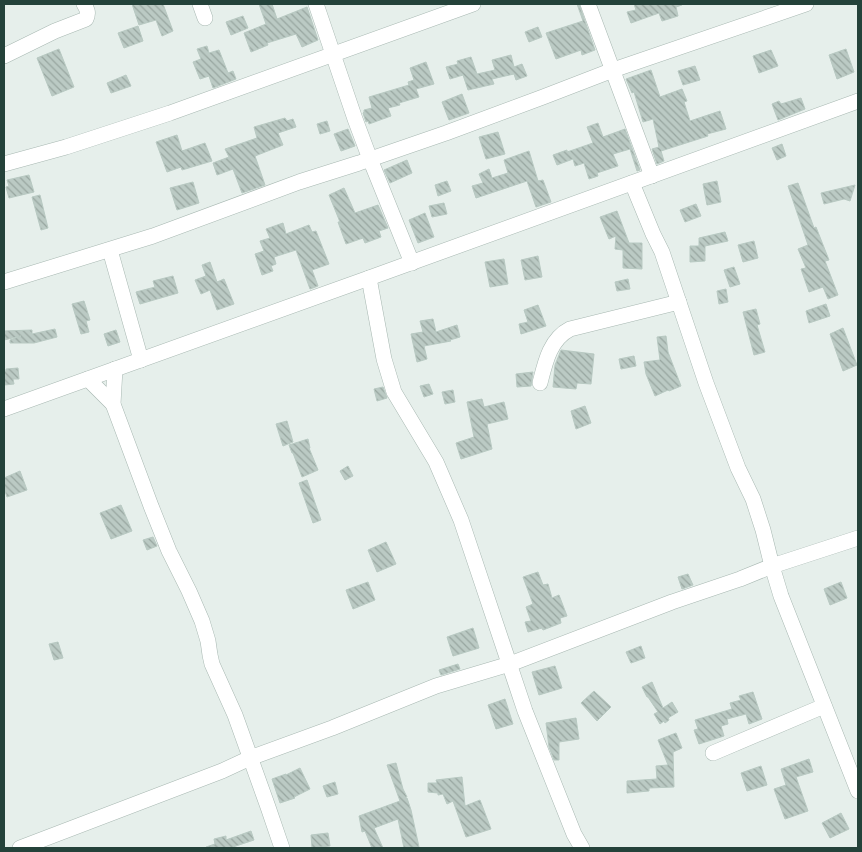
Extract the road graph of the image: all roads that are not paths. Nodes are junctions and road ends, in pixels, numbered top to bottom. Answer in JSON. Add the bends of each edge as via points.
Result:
{"nodes":[{"id":1,"x":84,"y":4,"type":"edge"},
{"id":2,"x":316,"y":4,"type":"edge"},
{"id":3,"x":473,"y":4,"type":"edge"},
{"id":4,"x":588,"y":4,"type":"edge"},
{"id":5,"x":806,"y":4,"type":"edge"},
{"id":6,"x":436,"y":10,"type":"edge"},
{"id":7,"x":333,"y":54,"type":"junction"},
{"id":8,"x":4,"y":56,"type":"edge"},
{"id":9,"x":613,"y":70,"type":"junction"},
{"id":10,"x":858,"y":101,"type":"edge"},
{"id":11,"x":370,"y":159,"type":"junction"},
{"id":12,"x":4,"y":164,"type":"edge"},
{"id":13,"x":652,"y":176,"type":"junction"},
{"id":14,"x":632,"y":183,"type":"junction"},
{"id":15,"x":110,"y":250,"type":"junction"},
{"id":16,"x":412,"y":263,"type":"junction"},
{"id":17,"x":370,"y":278,"type":"junction"},
{"id":18,"x":4,"y":282,"type":"edge"},
{"id":19,"x":679,"y":302,"type":"junction"},
{"id":20,"x":140,"y":360,"type":"junction"},
{"id":21,"x":115,"y":369,"type":"junction"},
{"id":22,"x":88,"y":379,"type":"junction"},
{"id":23,"x":540,"y":383,"type":"dead end"},
{"id":24,"x":113,"y":404,"type":"junction"},
{"id":25,"x":4,"y":409,"type":"edge"},
{"id":26,"x":858,"y":538,"type":"edge"},
{"id":27,"x":772,"y":566,"type":"junction"},
{"id":28,"x":510,"y":664,"type":"junction"},
{"id":29,"x":824,"y":706,"type":"junction"},
{"id":30,"x":713,"y":753,"type":"dead end"},
{"id":31,"x":250,"y":758,"type":"junction"},
{"id":32,"x":858,"y":791,"type":"edge"},
{"id":33,"x":20,"y":848,"type":"edge"},
{"id":34,"x":282,"y":848,"type":"edge"},
{"id":35,"x":582,"y":848,"type":"edge"}],
"edges":[{"from":1,"to":8,"type":"street","via":[[88,12],[86,18]]},
{"from":2,"to":7,"type":"street"},
{"from":3,"to":6,"type":"street"},
{"from":4,"to":9,"type":"street"},
{"from":5,"to":9,"type":"street"},
{"from":6,"to":7,"type":"street"},
{"from":7,"to":11,"type":"street"},
{"from":7,"to":12,"type":"street","via":[[170,113]]},
{"from":9,"to":11,"type":"street"},
{"from":9,"to":13,"type":"street"},
{"from":10,"to":13,"type":"street"},
{"from":11,"to":15,"type":"street"},
{"from":11,"to":16,"type":"street"},
{"from":13,"to":14,"type":"street"},
{"from":14,"to":16,"type":"street"},
{"from":14,"to":19,"type":"street","via":[[662,252]]},
{"from":15,"to":18,"type":"street"},
{"from":15,"to":20,"type":"street"},
{"from":16,"to":17,"type":"street"},
{"from":17,"to":20,"type":"street"},
{"from":17,"to":28,"type":"street","via":[[384,359],[394,392],[436,462],[449,491]]},
{"from":19,"to":23,"type":"street","via":[[563,333],[550,351]]},
{"from":19,"to":27,"type":"street","via":[[706,383],[753,500]]},
{"from":20,"to":21,"type":"street"},
{"from":21,"to":22,"type":"street"},
{"from":21,"to":24,"type":"street"},
{"from":22,"to":24,"type":"street"},
{"from":22,"to":25,"type":"street"},
{"from":24,"to":31,"type":"street","via":[[169,551],[202,621],[212,664]]},
{"from":26,"to":27,"type":"street"},
{"from":27,"to":28,"type":"street"},
{"from":27,"to":29,"type":"street"},
{"from":28,"to":31,"type":"street","via":[[436,686]]},
{"from":28,"to":35,"type":"street","via":[[525,711]]},
{"from":29,"to":30,"type":"street"},
{"from":29,"to":32,"type":"street"},
{"from":31,"to":33,"type":"street"},
{"from":31,"to":34,"type":"street"}]}
